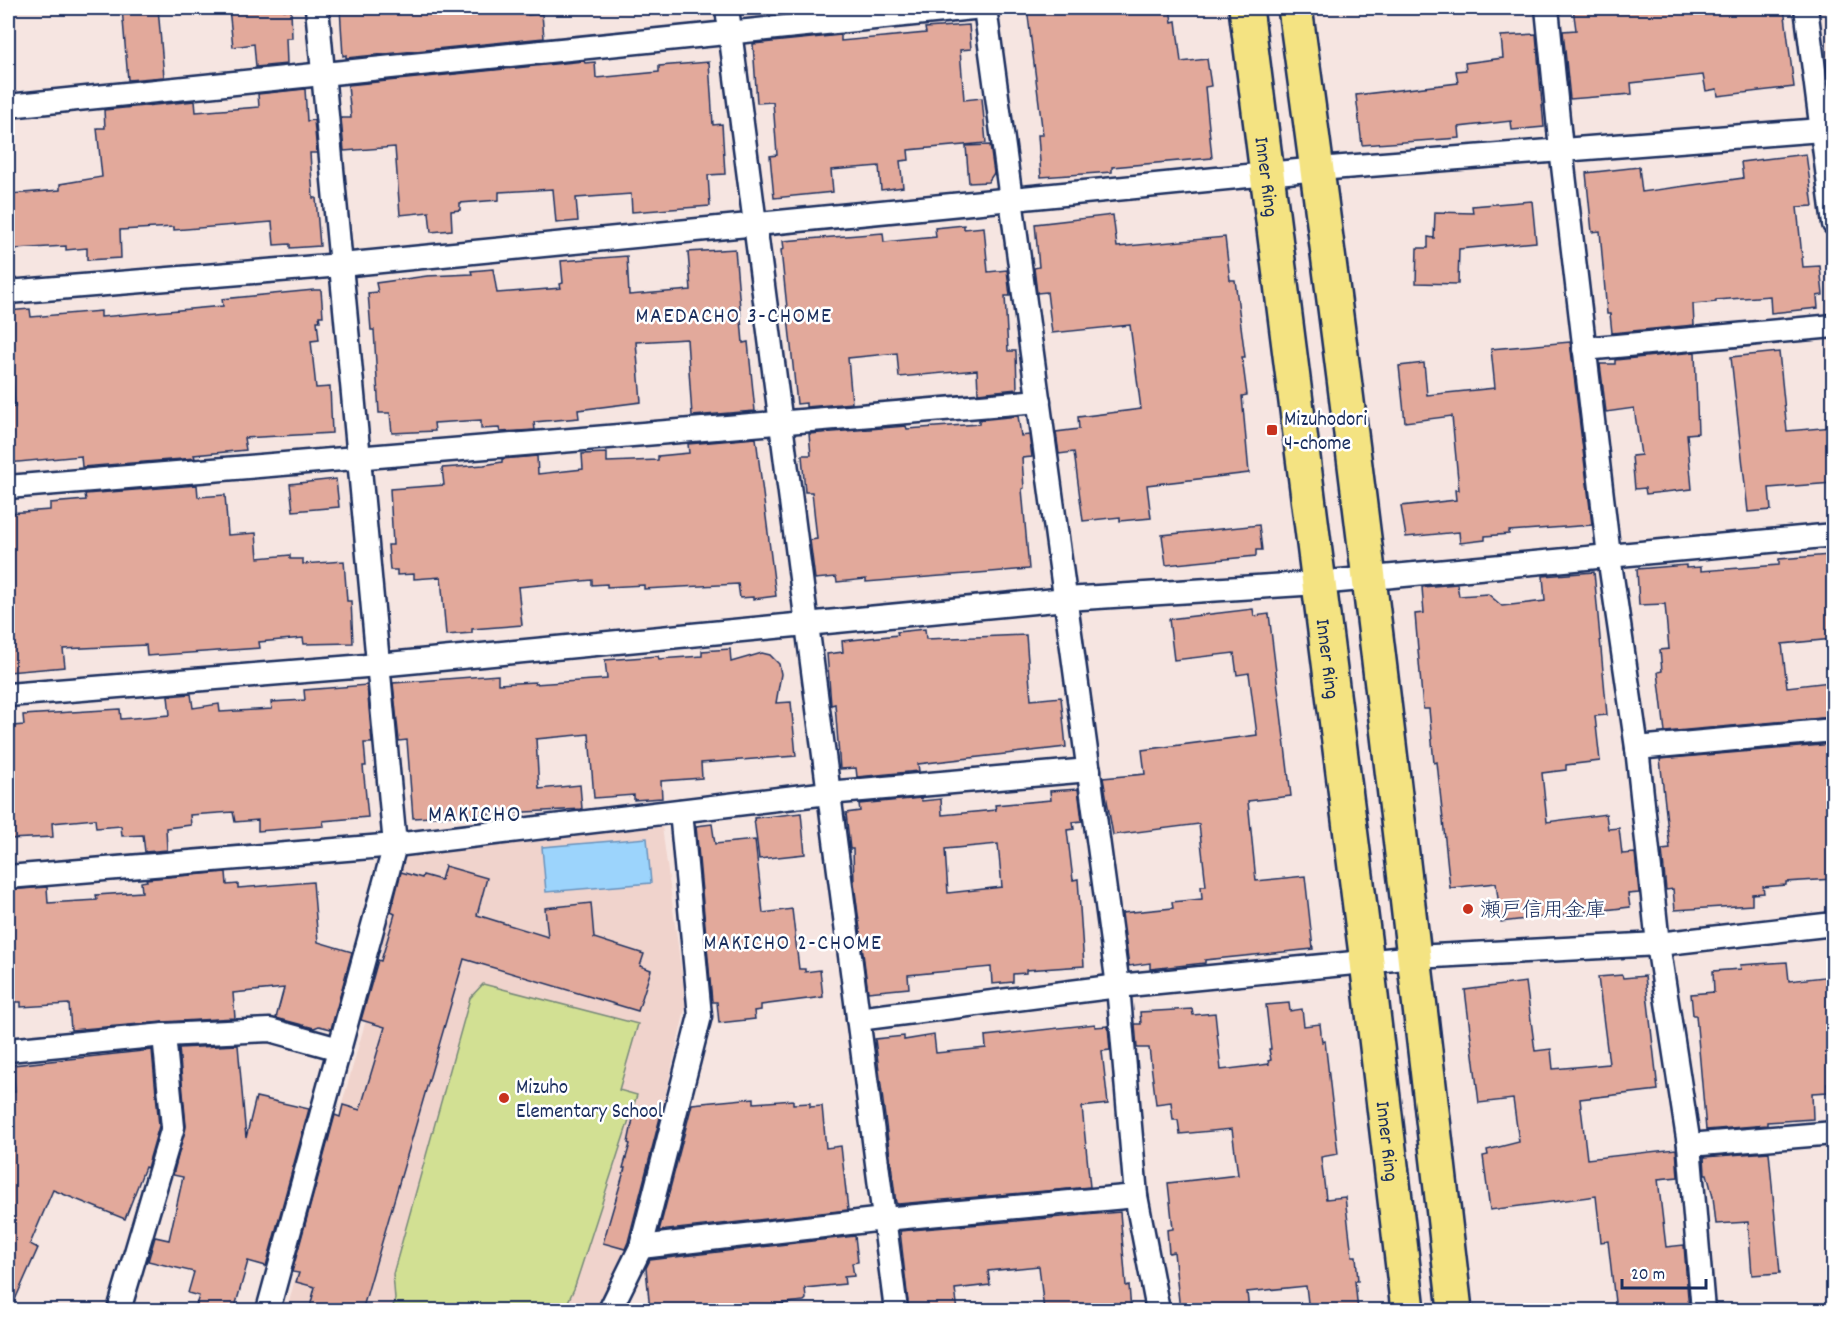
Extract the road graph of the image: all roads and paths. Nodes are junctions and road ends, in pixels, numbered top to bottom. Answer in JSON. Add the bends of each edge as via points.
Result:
{"nodes":[{"id":1,"x":318,"y":8,"type":"edge"},
{"id":2,"x":727,"y":8,"type":"edge"},
{"id":3,"x":974,"y":8,"type":"edge"},
{"id":4,"x":986,"y":8,"type":"edge"},
{"id":5,"x":1246,"y":8,"type":"edge"},
{"id":6,"x":1295,"y":8,"type":"edge"},
{"id":7,"x":1547,"y":8,"type":"edge"},
{"id":8,"x":1806,"y":8,"type":"edge"},
{"id":9,"x":730,"y":33,"type":"junction"},
{"id":10,"x":324,"y":74,"type":"junction"},
{"id":11,"x":8,"y":106,"type":"edge"},
{"id":12,"x":1827,"y":129,"type":"edge"},
{"id":13,"x":1561,"y":149,"type":"junction"},
{"id":14,"x":1318,"y":169,"type":"junction"},
{"id":15,"x":1268,"y":174,"type":"junction"},
{"id":16,"x":1011,"y":198,"type":"junction"},
{"id":17,"x":755,"y":223,"type":"junction"},
{"id":18,"x":1833,"y":224,"type":"edge"},
{"id":19,"x":341,"y":265,"type":"junction"},
{"id":20,"x":8,"y":292,"type":"edge"},
{"id":21,"x":1833,"y":326,"type":"edge"},
{"id":22,"x":1584,"y":349,"type":"junction"},
{"id":23,"x":1039,"y":401,"type":"junction"},
{"id":24,"x":780,"y":423,"type":"junction"},
{"id":25,"x":360,"y":458,"type":"junction"},
{"id":26,"x":8,"y":487,"type":"edge"},
{"id":27,"x":1833,"y":535,"type":"edge"},
{"id":28,"x":1609,"y":556,"type":"junction"},
{"id":29,"x":1368,"y":579,"type":"junction"},
{"id":30,"x":1318,"y":583,"type":"junction"},
{"id":31,"x":1066,"y":599,"type":"junction"},
{"id":32,"x":806,"y":623,"type":"junction"},
{"id":33,"x":378,"y":665,"type":"junction"},
{"id":34,"x":8,"y":695,"type":"edge"},
{"id":35,"x":1833,"y":730,"type":"edge"},
{"id":36,"x":1637,"y":748,"type":"junction"},
{"id":37,"x":1089,"y":770,"type":"junction"},
{"id":38,"x":828,"y":793,"type":"junction"},
{"id":39,"x":681,"y":811,"type":"junction"},
{"id":40,"x":395,"y":846,"type":"junction"},
{"id":41,"x":8,"y":877,"type":"edge"},
{"id":42,"x":1833,"y":924,"type":"edge"},
{"id":43,"x":1658,"y":944,"type":"junction"},
{"id":44,"x":1414,"y":957,"type":"junction"},
{"id":45,"x":1367,"y":962,"type":"junction"},
{"id":46,"x":1118,"y":986,"type":"junction"},
{"id":47,"x":858,"y":1019,"type":"junction"},
{"id":48,"x":164,"y":1035,"type":"junction"},
{"id":49,"x":339,"y":1049,"type":"junction"},
{"id":50,"x":8,"y":1050,"type":"edge"},
{"id":51,"x":1833,"y":1133,"type":"edge"},
{"id":52,"x":1689,"y":1145,"type":"junction"},
{"id":53,"x":1136,"y":1196,"type":"junction"},
{"id":54,"x":884,"y":1219,"type":"junction"},
{"id":55,"x":640,"y":1247,"type":"junction"},
{"id":56,"x":119,"y":1311,"type":"edge"},
{"id":57,"x":268,"y":1311,"type":"edge"},
{"id":58,"x":610,"y":1311,"type":"edge"},
{"id":59,"x":896,"y":1311,"type":"edge"},
{"id":60,"x":1158,"y":1311,"type":"edge"},
{"id":61,"x":1408,"y":1311,"type":"edge"},
{"id":62,"x":1455,"y":1311,"type":"edge"},
{"id":63,"x":1703,"y":1311,"type":"edge"}],
"edges":[{"from":1,"to":10,"type":"street"},
{"from":2,"to":9,"type":"street"},
{"from":3,"to":9,"type":"street"},
{"from":4,"to":16,"type":"street"},
{"from":5,"to":15,"type":"main road","name":"Inner Ring"},
{"from":6,"to":14,"type":"main road"},
{"from":7,"to":13,"type":"street"},
{"from":8,"to":12,"type":"street"},
{"from":9,"to":10,"type":"street"},
{"from":9,"to":17,"type":"street"},
{"from":10,"to":11,"type":"street"},
{"from":10,"to":19,"type":"street"},
{"from":12,"to":13,"type":"street"},
{"from":12,"to":18,"type":"street"},
{"from":13,"to":14,"type":"street"},
{"from":13,"to":22,"type":"street"},
{"from":14,"to":15,"type":"street"},
{"from":14,"to":29,"type":"main road"},
{"from":15,"to":16,"type":"street"},
{"from":15,"to":30,"type":"main road","name":"Inner Ring"},
{"from":16,"to":17,"type":"street"},
{"from":16,"to":23,"type":"street"},
{"from":17,"to":19,"type":"street"},
{"from":17,"to":24,"type":"street"},
{"from":19,"to":20,"type":"street"},
{"from":19,"to":25,"type":"street"},
{"from":21,"to":22,"type":"street"},
{"from":22,"to":28,"type":"street"},
{"from":23,"to":24,"type":"street"},
{"from":23,"to":31,"type":"street"},
{"from":24,"to":25,"type":"street"},
{"from":24,"to":32,"type":"street"},
{"from":25,"to":26,"type":"street"},
{"from":25,"to":33,"type":"street"},
{"from":27,"to":28,"type":"street"},
{"from":28,"to":29,"type":"street"},
{"from":28,"to":36,"type":"street"},
{"from":29,"to":30,"type":"street"},
{"from":29,"to":44,"type":"main road"},
{"from":30,"to":31,"type":"street"},
{"from":30,"to":45,"type":"main road","name":"Inner Ring"},
{"from":31,"to":32,"type":"street"},
{"from":31,"to":37,"type":"street"},
{"from":32,"to":33,"type":"street"},
{"from":32,"to":38,"type":"street"},
{"from":33,"to":34,"type":"street"},
{"from":33,"to":40,"type":"street"},
{"from":35,"to":36,"type":"street"},
{"from":36,"to":43,"type":"street"},
{"from":37,"to":38,"type":"street"},
{"from":37,"to":46,"type":"street"},
{"from":38,"to":39,"type":"street"},
{"from":38,"to":47,"type":"street"},
{"from":39,"to":40,"type":"street"},
{"from":39,"to":55,"type":"street","via":[[700,1016]]},
{"from":40,"to":41,"type":"street"},
{"from":40,"to":49,"type":"street"},
{"from":42,"to":43,"type":"street"},
{"from":43,"to":44,"type":"street"},
{"from":43,"to":52,"type":"street"},
{"from":44,"to":45,"type":"street"},
{"from":44,"to":62,"type":"main road"},
{"from":45,"to":46,"type":"street"},
{"from":45,"to":61,"type":"main road","name":"Inner Ring"},
{"from":46,"to":47,"type":"street"},
{"from":46,"to":53,"type":"street"},
{"from":47,"to":54,"type":"street"},
{"from":48,"to":49,"type":"street","via":[[270,1030]]},
{"from":48,"to":50,"type":"street"},
{"from":48,"to":56,"type":"street","via":[[173,1127]]},
{"from":49,"to":57,"type":"street"},
{"from":51,"to":52,"type":"street"},
{"from":52,"to":63,"type":"street"},
{"from":53,"to":54,"type":"street"},
{"from":53,"to":60,"type":"street"},
{"from":54,"to":55,"type":"street"},
{"from":54,"to":59,"type":"street"},
{"from":55,"to":58,"type":"street"}]}
